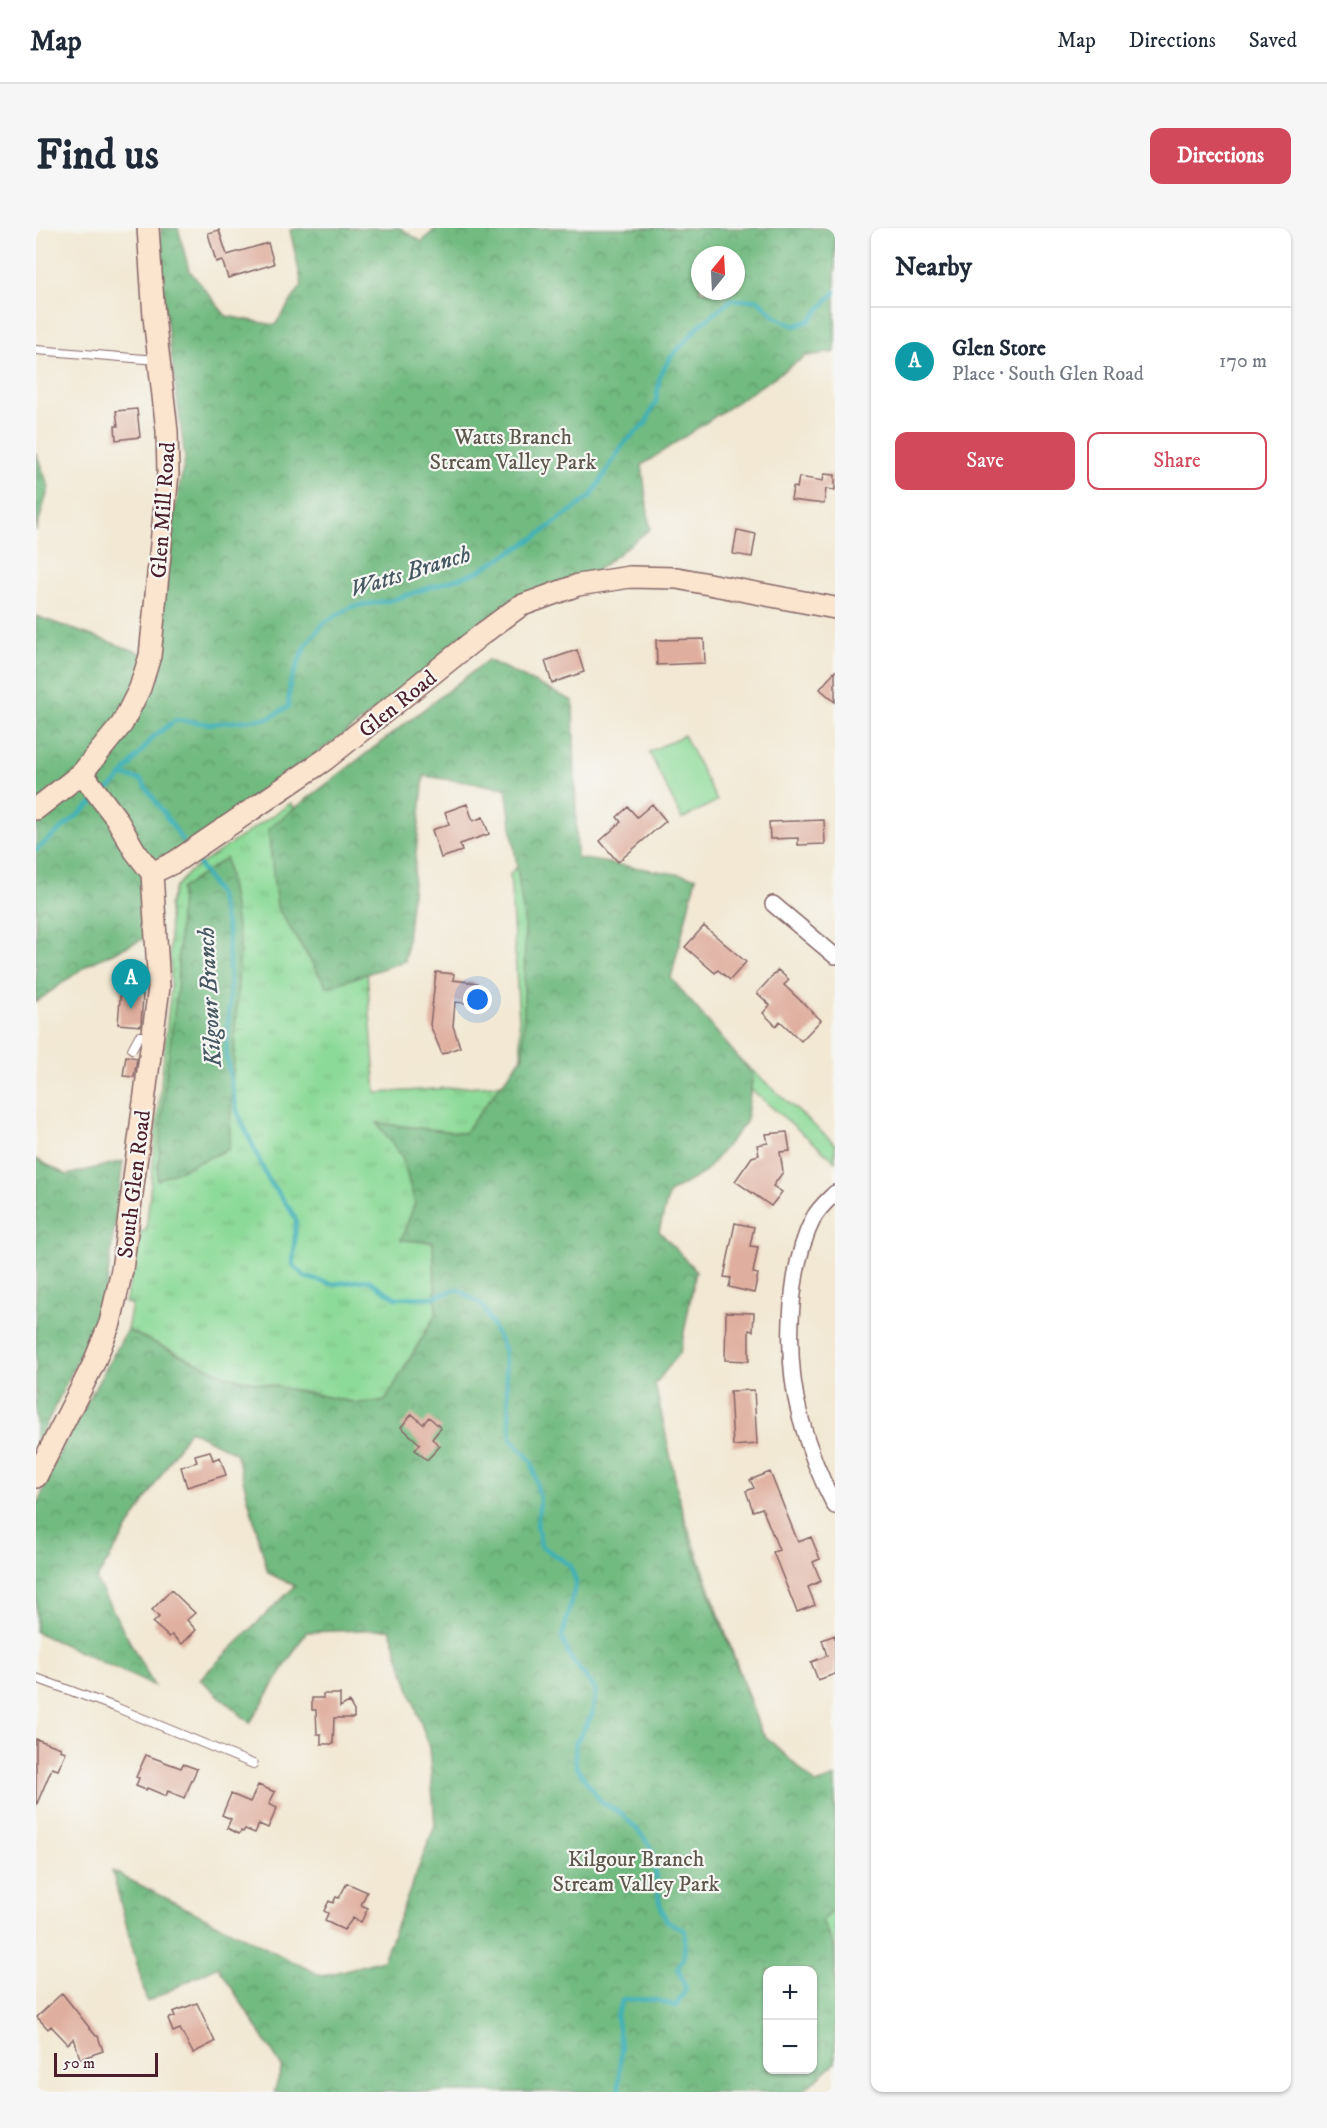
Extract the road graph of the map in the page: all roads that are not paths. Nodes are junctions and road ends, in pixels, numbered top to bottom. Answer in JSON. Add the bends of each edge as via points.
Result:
{"nodes":[{"id":1,"x":148,"y":228,"type":"edge"},
{"id":2,"x":36,"y":350,"type":"edge"},
{"id":3,"x":159,"y":360,"type":"junction"},
{"id":4,"x":835,"y":608,"type":"edge"},
{"id":5,"x":87,"y":780,"type":"junction"},
{"id":6,"x":36,"y":809,"type":"edge"},
{"id":7,"x":152,"y":873,"type":"junction"},
{"id":8,"x":773,"y":904,"type":"dead end"},
{"id":9,"x":835,"y":956,"type":"edge"},
{"id":10,"x":152,"y":1035,"type":"junction"},
{"id":11,"x":132,"y":1049,"type":"dead end"},
{"id":12,"x":835,"y":1193,"type":"edge"},
{"id":13,"x":37,"y":1472,"type":"edge"},
{"id":14,"x":835,"y":1506,"type":"edge"},
{"id":15,"x":36,"y":1678,"type":"edge"},
{"id":16,"x":253,"y":1764,"type":"dead end"}],
"edges":[{"from":1,"to":3,"type":"main road","name":"Glen Mill Road"},
{"from":2,"to":3,"type":"lane"},
{"from":3,"to":5,"type":"main road","name":"Glen Mill Road","via":[[168,473],[150,656],[122,724]]},
{"from":4,"to":7,"type":"main road","name":"Glen Road","via":[[677,578],[630,577],[578,585],[520,606],[326,759],[175,862]]},
{"from":5,"to":6,"type":"main road"},
{"from":5,"to":7,"type":"main road"},
{"from":7,"to":10,"type":"main road","name":"South Glen Road","via":[[159,987]]},
{"from":8,"to":9,"type":"street"},
{"from":10,"to":11,"type":"lane","via":[[139,1036]]},
{"from":10,"to":13,"type":"main road","name":"South Glen Road","via":[[122,1270],[110,1323],[93,1365]]},
{"from":12,"to":14,"type":"street","via":[[815,1216],[797,1262],[790,1317],[800,1416]]},
{"from":15,"to":16,"type":"lane"}]}
